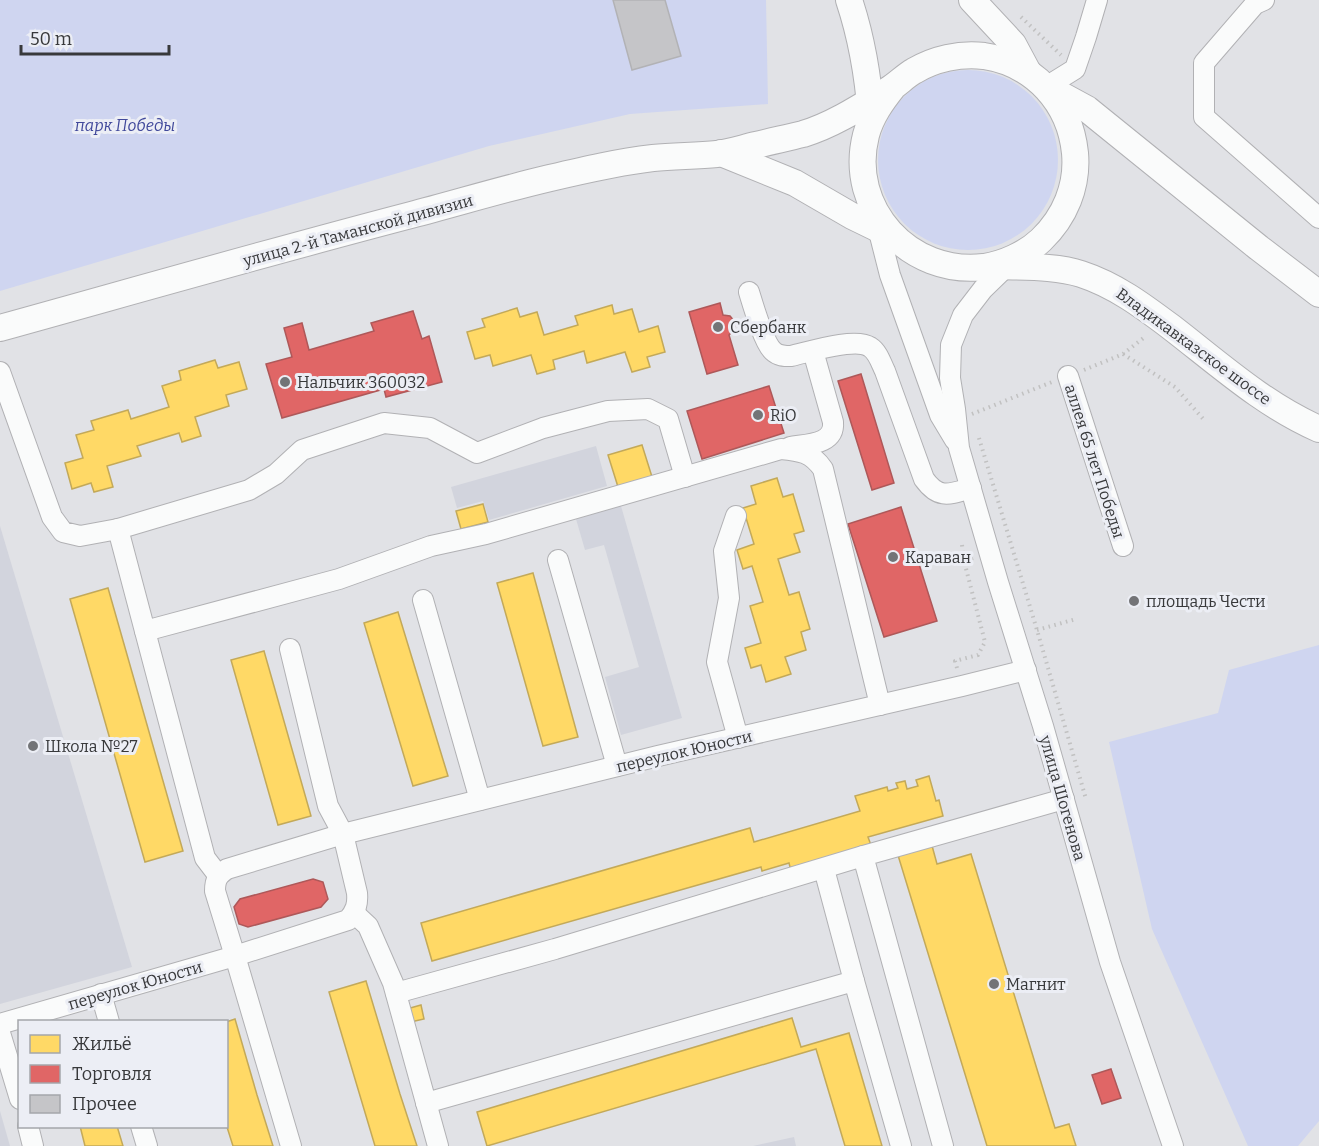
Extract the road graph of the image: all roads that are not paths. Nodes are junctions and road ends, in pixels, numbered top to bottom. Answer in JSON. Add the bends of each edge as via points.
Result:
{"nodes":[{"id":1,"x":849,"y":0,"type":"edge"},
{"id":2,"x":972,"y":0,"type":"edge"},
{"id":3,"x":1096,"y":0,"type":"edge"},
{"id":4,"x":1264,"y":0,"type":"edge"},
{"id":5,"x":1037,"y":80,"type":"junction"},
{"id":6,"x":871,"y":110,"type":"junction"},
{"id":7,"x":721,"y":153,"type":"junction"},
{"id":8,"x":1319,"y":218,"type":"edge"},
{"id":9,"x":886,"y":232,"type":"junction"},
{"id":10,"x":1005,"y":263,"type":"junction"},
{"id":11,"x":749,"y":292,"type":"dead end"},
{"id":12,"x":1319,"y":294,"type":"edge"},
{"id":13,"x":0,"y":328,"type":"edge"},
{"id":14,"x":813,"y":351,"type":"junction"},
{"id":15,"x":0,"y":372,"type":"edge"},
{"id":16,"x":1063,"y":378,"type":"road end"},
{"id":17,"x":1319,"y":429,"type":"edge"},
{"id":18,"x":959,"y":448,"type":"junction"},
{"id":19,"x":781,"y":449,"type":"junction"},
{"id":20,"x":685,"y":477,"type":"junction"},
{"id":21,"x":971,"y":488,"type":"junction"},
{"id":22,"x":736,"y":516,"type":"dead end"},
{"id":23,"x":118,"y":529,"type":"junction"},
{"id":24,"x":1118,"y":548,"type":"dead end"},
{"id":25,"x":558,"y":560,"type":"dead end"},
{"id":26,"x":423,"y":600,"type":"dead end"},
{"id":27,"x":145,"y":631,"type":"junction"},
{"id":28,"x":290,"y":649,"type":"dead end"},
{"id":29,"x":1026,"y":670,"type":"junction"},
{"id":30,"x":880,"y":705,"type":"junction"},
{"id":31,"x":738,"y":738,"type":"junction"},
{"id":32,"x":617,"y":766,"type":"junction"},
{"id":33,"x":1064,"y":799,"type":"junction"},
{"id":34,"x":480,"y":800,"type":"junction"},
{"id":35,"x":343,"y":834,"type":"junction"},
{"id":36,"x":863,"y":856,"type":"junction"},
{"id":37,"x":824,"y":869,"type":"junction"},
{"id":38,"x":218,"y":875,"type":"junction"},
{"id":39,"x":354,"y":913,"type":"junction"},
{"id":40,"x":236,"y":956,"type":"junction"},
{"id":41,"x":854,"y":981,"type":"junction"},
{"id":42,"x":396,"y":993,"type":"junction"},
{"id":43,"x":101,"y":994,"type":"junction"},
{"id":44,"x":108,"y":1020,"type":"edge"},
{"id":45,"x":0,"y":1024,"type":"edge"},
{"id":46,"x":0,"y":1033,"type":"edge"},
{"id":47,"x":18,"y":1092,"type":"edge"},
{"id":48,"x":426,"y":1103,"type":"junction"},
{"id":49,"x":28,"y":1128,"type":"edge"},
{"id":50,"x":142,"y":1128,"type":"edge"},
{"id":51,"x":33,"y":1146,"type":"edge"},
{"id":52,"x":147,"y":1146,"type":"edge"},
{"id":53,"x":291,"y":1146,"type":"edge"},
{"id":54,"x":438,"y":1146,"type":"edge"},
{"id":55,"x":901,"y":1146,"type":"edge"},
{"id":56,"x":943,"y":1146,"type":"edge"},
{"id":57,"x":1173,"y":1146,"type":"edge"}],
"edges":[{"from":1,"to":6,"type":"main road","via":[[865,59]]},
{"from":2,"to":5,"type":"main road","via":[[1013,44]]},
{"from":3,"to":5,"type":"street","via":[[1075,69]]},
{"from":4,"to":8,"type":"street","via":[[1255,4],[1204,63],[1204,117]]},
{"from":5,"to":6,"type":"main road","via":[[1006,62],[958,56],[913,71]]},
{"from":5,"to":10,"type":"main road","via":[[1064,111],[1074,138],[1076,167],[1071,195],[1058,221],[1039,243]]},
{"from":5,"to":12,"type":"main road","via":[[1087,109]]},
{"from":6,"to":7,"type":"main road","name":"улица 2-й Таманской дивизии","via":[[849,113],[815,130],[784,139]]},
{"from":6,"to":9,"type":"main road","via":[[863,169],[871,202]]},
{"from":7,"to":9,"type":"main road","via":[[795,183]]},
{"from":7,"to":13,"type":"main road","name":"улица 2-й Таманской дивизии","via":[[650,158],[545,179]]},
{"from":9,"to":10,"type":"main road","via":[[910,250],[950,266],[972,268]]},
{"from":9,"to":18,"type":"street","via":[[890,275],[940,415]]},
{"from":10,"to":17,"type":"main road","name":"Владикавказское шоссе","via":[[1070,271],[1106,283],[1132,298],[1251,390]]},
{"from":10,"to":18,"type":"street","via":[[963,315],[951,345],[950,378]]},
{"from":11,"to":14,"type":"street","via":[[769,348],[784,357]]},
{"from":14,"to":19,"type":"street","via":[[833,432],[827,439]]},
{"from":14,"to":21,"type":"street","via":[[851,343],[872,347],[885,371],[924,479],[935,490],[948,495]]},
{"from":15,"to":23,"type":"street","via":[[52,517],[63,532],[80,536]]},
{"from":16,"to":24,"type":"street","name":"аллея 65 лет Победы"},
{"from":18,"to":21,"type":"street","name":"улица Шогенова"},
{"from":19,"to":20,"type":"street"},
{"from":19,"to":30,"type":"street","via":[[815,458],[823,469]]},
{"from":20,"to":23,"type":"street","via":[[668,419],[648,409],[608,411],[543,428],[477,453],[430,429],[384,423],[302,450],[276,474],[249,490]]},
{"from":20,"to":27,"type":"street","via":[[431,546],[339,579]]},
{"from":21,"to":29,"type":"street","name":"улица Шогенова"},
{"from":22,"to":31,"type":"street","via":[[724,551],[729,598],[717,662]]},
{"from":23,"to":27,"type":"street"},
{"from":25,"to":32,"type":"street"},
{"from":26,"to":34,"type":"street"},
{"from":27,"to":38,"type":"street","via":[[206,858]]},
{"from":28,"to":35,"type":"street","via":[[328,806]]},
{"from":29,"to":30,"type":"street","name":"переулок Юности"},
{"from":29,"to":33,"type":"street","name":"улица Шогенова"},
{"from":30,"to":31,"type":"street","name":"переулок Юности"},
{"from":31,"to":32,"type":"street","name":"переулок Юности"},
{"from":32,"to":34,"type":"street","name":"переулок Юности"},
{"from":33,"to":36,"type":"street"},
{"from":33,"to":57,"type":"street","name":"улица Шогенова","via":[[1110,962]]},
{"from":34,"to":35,"type":"street","name":"переулок Юности"},
{"from":35,"to":38,"type":"street","name":"переулок Юности"},
{"from":35,"to":39,"type":"street","via":[[357,893]]},
{"from":36,"to":37,"type":"street"},
{"from":36,"to":56,"type":"street"},
{"from":37,"to":41,"type":"street"},
{"from":37,"to":42,"type":"street"},
{"from":38,"to":40,"type":"street","via":[[214,891]]},
{"from":39,"to":40,"type":"street","name":"переулок Юности","via":[[348,920]]},
{"from":39,"to":42,"type":"street","via":[[368,926]]},
{"from":40,"to":43,"type":"street","name":"переулок Юности"},
{"from":40,"to":53,"type":"street"},
{"from":41,"to":48,"type":"street"},
{"from":41,"to":55,"type":"street"},
{"from":42,"to":48,"type":"street"},
{"from":43,"to":44,"type":"street"},
{"from":43,"to":45,"type":"street","name":"переулок Юности"},
{"from":46,"to":47,"type":"street"},
{"from":48,"to":54,"type":"street"},
{"from":49,"to":51,"type":"street"},
{"from":50,"to":52,"type":"street"}]}
